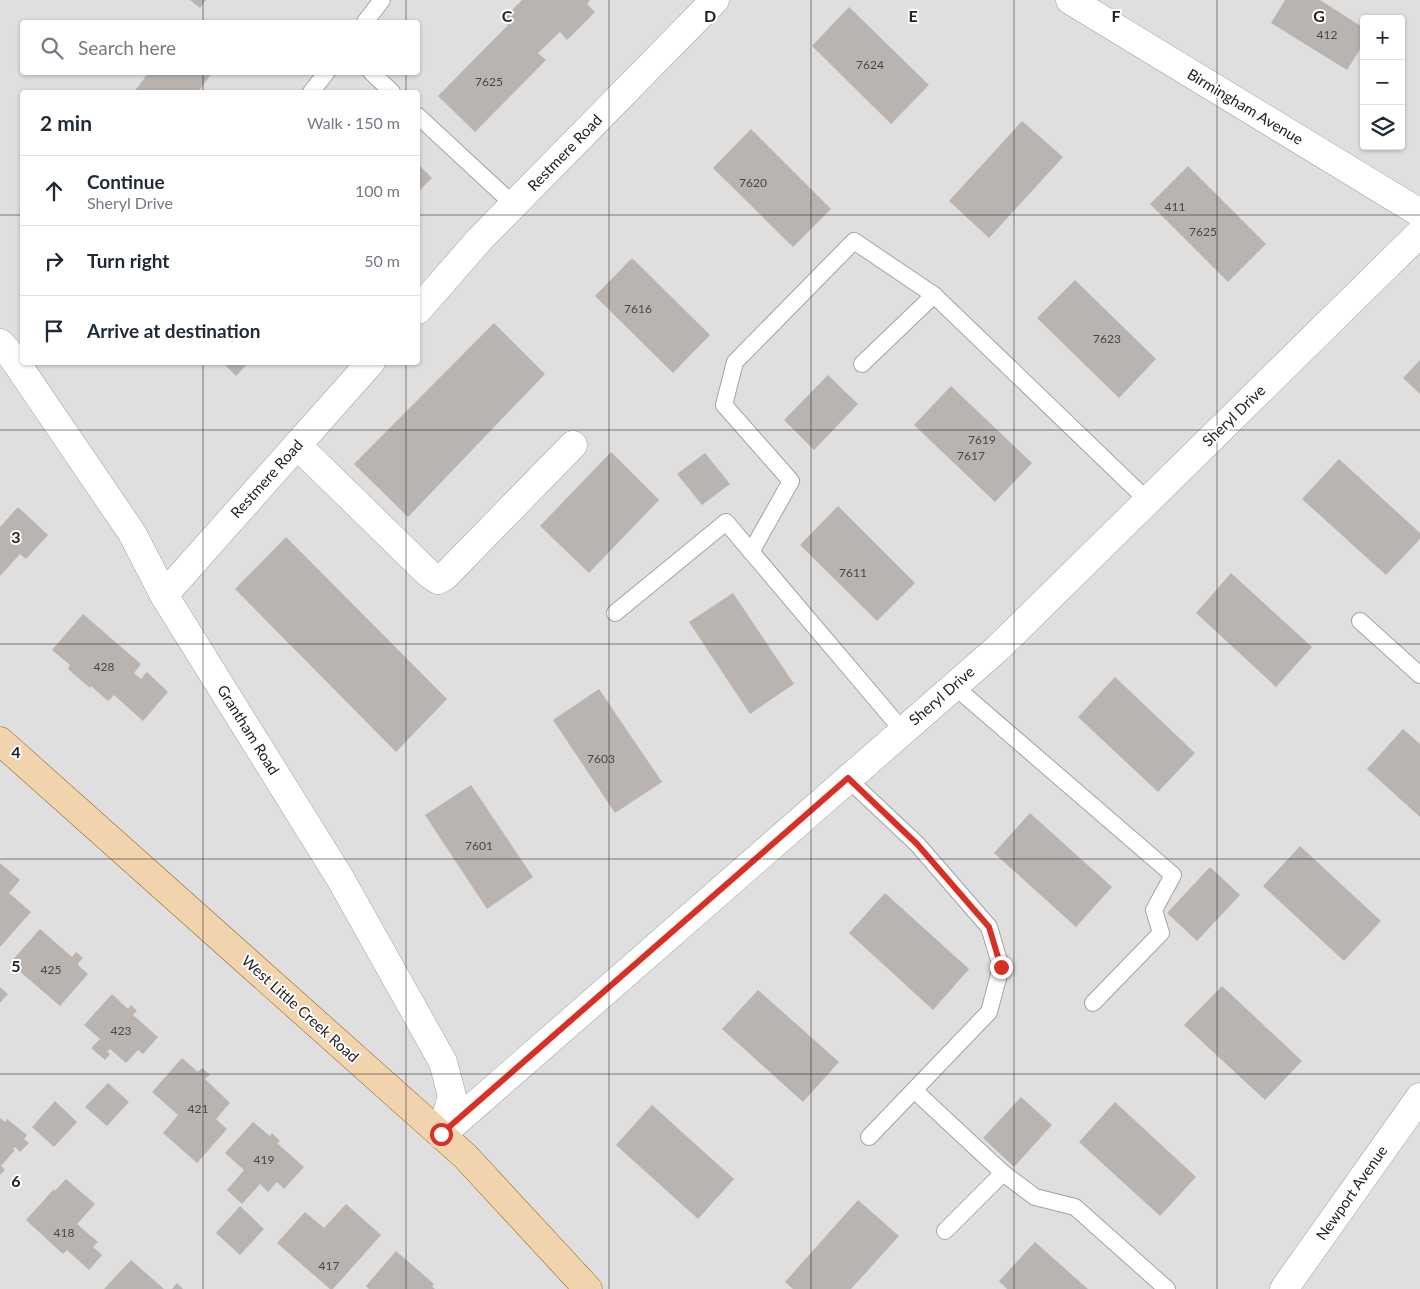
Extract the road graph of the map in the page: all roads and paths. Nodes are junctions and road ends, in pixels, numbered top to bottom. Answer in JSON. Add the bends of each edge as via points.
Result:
{"nodes":[{"id":1,"x":382,"y":0,"type":"edge"},
{"id":2,"x":715,"y":0,"type":"edge"},
{"id":3,"x":1070,"y":0,"type":"edge"},
{"id":4,"x":367,"y":20,"type":"edge"},
{"id":5,"x":325,"y":75,"type":"edge"},
{"id":6,"x":374,"y":75,"type":"edge"},
{"id":7,"x":313,"y":90,"type":"edge"},
{"id":8,"x":390,"y":90,"type":"edge"},
{"id":9,"x":420,"y":118,"type":"edge"},
{"id":10,"x":514,"y":205,"type":"junction"},
{"id":11,"x":1420,"y":213,"type":"edge"},
{"id":12,"x":1420,"y":233,"type":"edge"},
{"id":13,"x":934,"y":295,"type":"junction"},
{"id":14,"x":420,"y":308,"type":"edge"},
{"id":15,"x":0,"y":343,"type":"edge"},
{"id":16,"x":862,"y":364,"type":"dead end"},
{"id":17,"x":367,"y":365,"type":"edge"},
{"id":18,"x":297,"y":445,"type":"junction"},
{"id":19,"x":573,"y":445,"type":"dead end"},
{"id":20,"x":1148,"y":501,"type":"junction"},
{"id":21,"x":751,"y":552,"type":"junction"},
{"id":22,"x":164,"y":594,"type":"junction"},
{"id":23,"x":615,"y":614,"type":"dead end"},
{"id":24,"x":1360,"y":622,"type":"dead end"},
{"id":25,"x":1420,"y":674,"type":"edge"},
{"id":26,"x":954,"y":686,"type":"junction"},
{"id":27,"x":903,"y":731,"type":"junction"},
{"id":28,"x":0,"y":741,"type":"edge"},
{"id":29,"x":848,"y":778,"type":"junction"},
{"id":30,"x":1093,"y":1003,"type":"dead end"},
{"id":31,"x":914,"y":1090,"type":"junction"},
{"id":32,"x":1420,"y":1097,"type":"edge"},
{"id":33,"x":441,"y":1134,"type":"junction"},
{"id":34,"x":869,"y":1137,"type":"dead end"},
{"id":35,"x":1003,"y":1173,"type":"junction"},
{"id":36,"x":945,"y":1231,"type":"dead end"},
{"id":37,"x":588,"y":1289,"type":"edge"},
{"id":38,"x":1167,"y":1289,"type":"edge"},
{"id":39,"x":1284,"y":1289,"type":"edge"}],
"edges":[{"from":1,"to":4,"type":"lane"},
{"from":2,"to":10,"type":"street","name":"Restmere Road"},
{"from":3,"to":11,"type":"street","name":"Birmingham Avenue"},
{"from":5,"to":7,"type":"lane"},
{"from":6,"to":8,"type":"lane"},
{"from":9,"to":10,"type":"lane"},
{"from":10,"to":14,"type":"street","name":"Restmere Road"},
{"from":12,"to":20,"type":"street","name":"Sheryl Drive"},
{"from":13,"to":16,"type":"lane"},
{"from":13,"to":20,"type":"lane"},
{"from":13,"to":21,"type":"lane","via":[[854,241],[735,362],[724,405],[791,481]]},
{"from":15,"to":22,"type":"street","name":"Grantham Road","via":[[132,533]]},
{"from":17,"to":18,"type":"street","name":"Restmere Road"},
{"from":18,"to":19,"type":"street","via":[[438,580],[446,576]]},
{"from":18,"to":22,"type":"street","name":"Restmere Road"},
{"from":20,"to":26,"type":"street","name":"Sheryl Drive","via":[[998,648]]},
{"from":21,"to":23,"type":"lane","via":[[726,522]]},
{"from":21,"to":27,"type":"lane"},
{"from":22,"to":33,"type":"street","name":"Grantham Road","via":[[340,878],[444,1062],[452,1096]]},
{"from":24,"to":25,"type":"lane"},
{"from":26,"to":27,"type":"street","name":"Sheryl Drive"},
{"from":26,"to":30,"type":"lane","via":[[1173,875],[1154,910],[1161,932]]},
{"from":27,"to":29,"type":"street","name":"Sheryl Drive"},
{"from":28,"to":33,"type":"main road","name":"West Little Creek Road"},
{"from":29,"to":31,"type":"lane","via":[[917,844],[989,927],[1001,967],[989,1012]]},
{"from":29,"to":33,"type":"street","name":"Sheryl Drive"},
{"from":31,"to":34,"type":"lane"},
{"from":31,"to":35,"type":"lane"},
{"from":32,"to":39,"type":"street","name":"Newport Avenue"},
{"from":33,"to":37,"type":"main road","name":"West Little Creek Road"},
{"from":35,"to":36,"type":"lane"},
{"from":35,"to":38,"type":"lane","via":[[1035,1197],[1075,1207]]}]}
